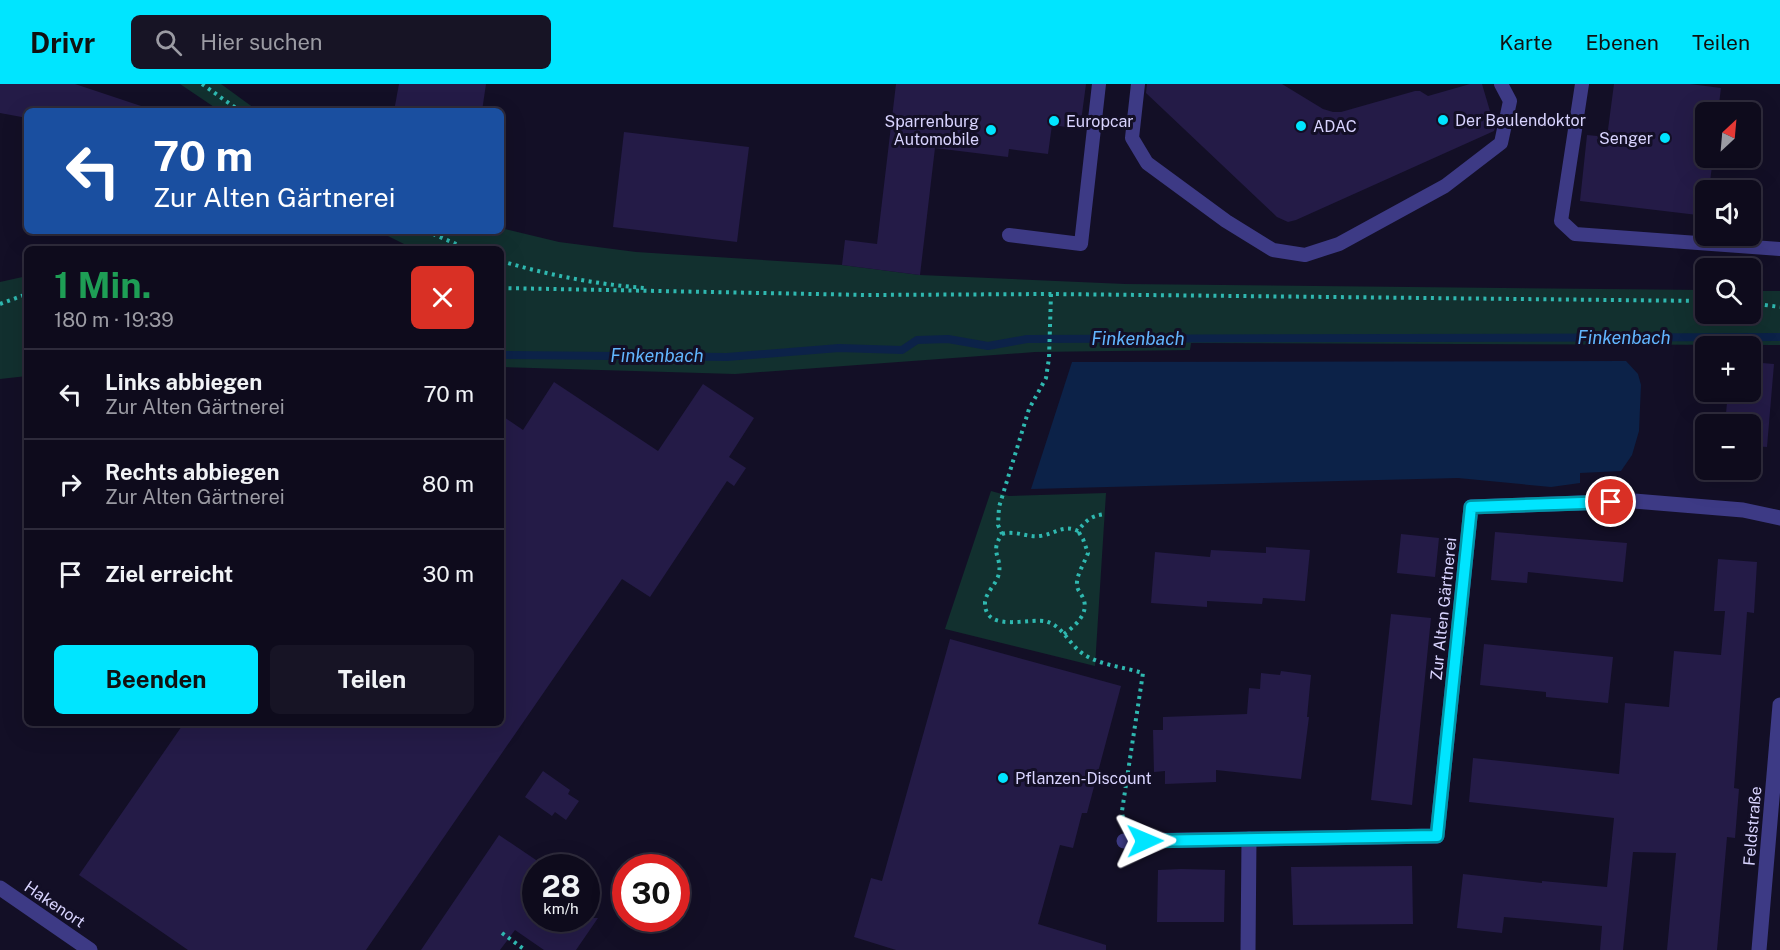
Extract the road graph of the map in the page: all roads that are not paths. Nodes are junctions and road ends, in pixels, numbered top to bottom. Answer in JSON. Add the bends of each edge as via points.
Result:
{"nodes":[{"id":1,"x":1099,"y":84,"type":"edge"},
{"id":2,"x":1138,"y":84,"type":"edge"},
{"id":3,"x":1501,"y":84,"type":"edge"},
{"id":4,"x":1582,"y":84,"type":"edge"},
{"id":5,"x":1010,"y":235,"type":"dead end"},
{"id":6,"x":1780,"y":249,"type":"edge"},
{"id":7,"x":1780,"y":518,"type":"edge"},
{"id":8,"x":1780,"y":705,"type":"edge"},
{"id":9,"x":1249,"y":839,"type":"junction"},
{"id":10,"x":1124,"y":841,"type":"road end"},
{"id":11,"x":0,"y":888,"type":"edge"},
{"id":12,"x":90,"y":950,"type":"edge"},
{"id":13,"x":1248,"y":950,"type":"edge"},
{"id":14,"x":1759,"y":950,"type":"edge"}],
"edges":[{"from":1,"to":5,"type":"lane","via":[[1081,244]]},
{"from":2,"to":3,"type":"lane","via":[[1132,138],[1147,163],[1273,250],[1305,255],[1339,244],[1445,186],[1501,143],[1510,101]]},
{"from":4,"to":6,"type":"lane","via":[[1561,221],[1575,234]]},
{"from":7,"to":9,"type":"street","name":"Zur Alten Gärtnerei","via":[[1743,510],[1634,501],[1471,507],[1437,836]]},
{"from":8,"to":14,"type":"street","name":"Feldstraße"},
{"from":9,"to":10,"type":"street","name":"Zur Alten Gärtnerei"},
{"from":9,"to":13,"type":"street"},
{"from":11,"to":12,"type":"street","name":"Hakenort"}]}
